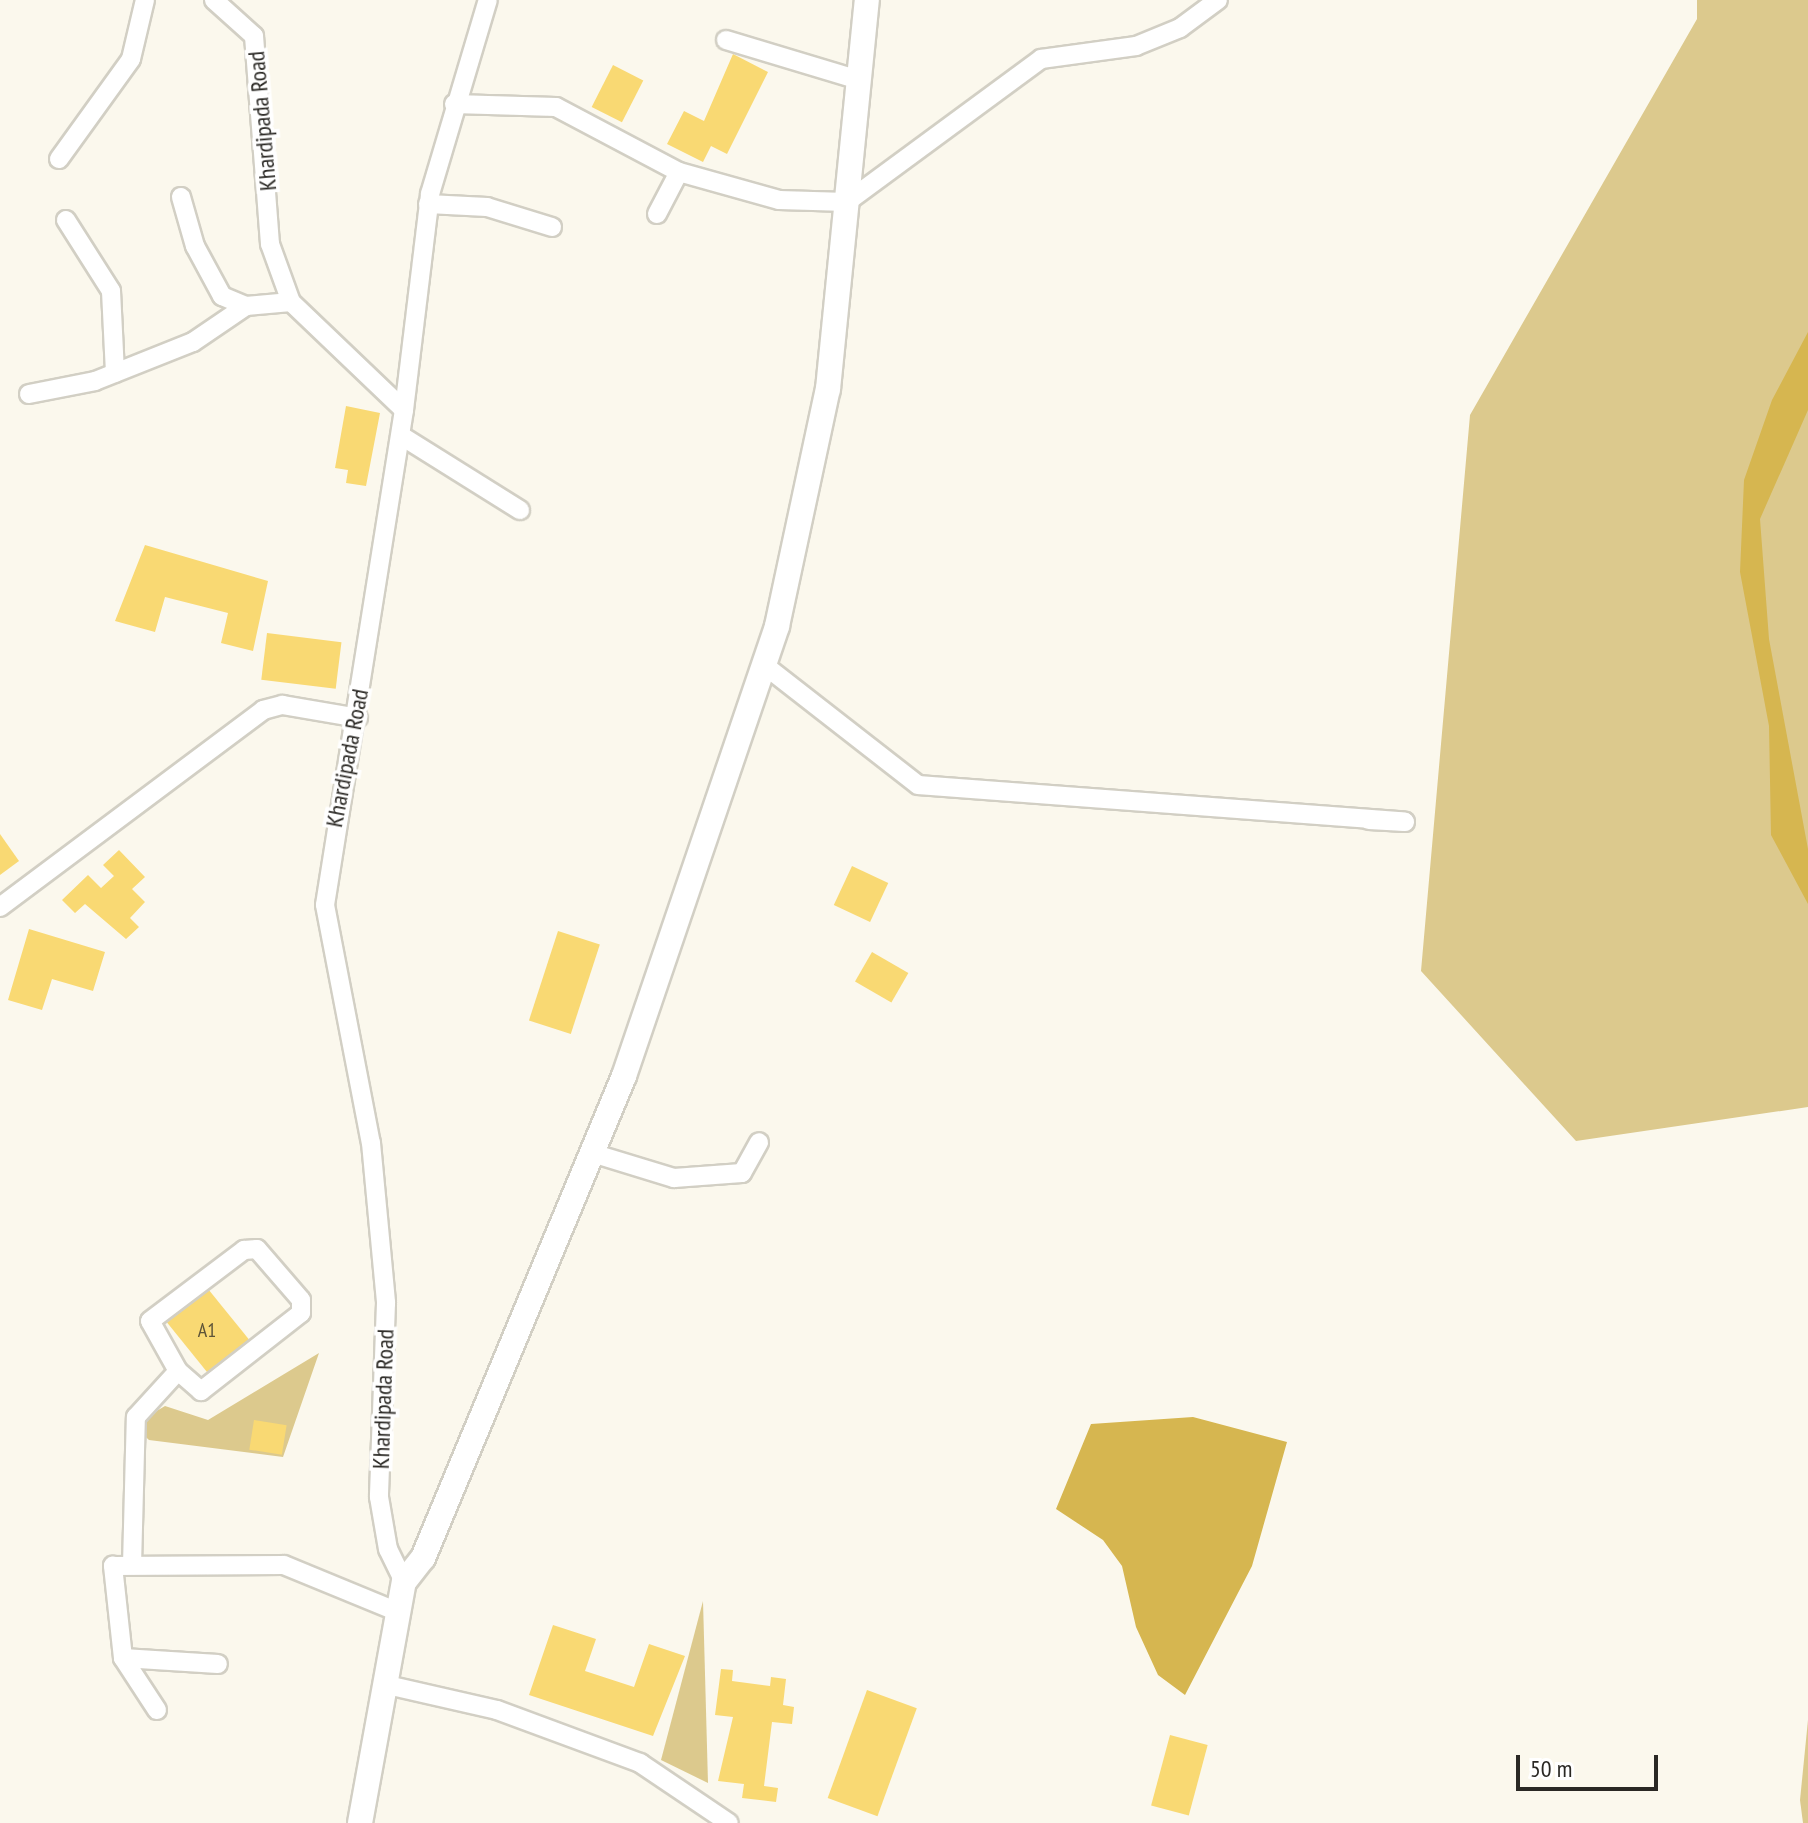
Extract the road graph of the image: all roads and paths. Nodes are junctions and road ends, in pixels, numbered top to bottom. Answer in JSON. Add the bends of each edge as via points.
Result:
{"nodes":[{"id":1,"x":145,"y":0,"type":"edge"},
{"id":2,"x":214,"y":0,"type":"edge"},
{"id":3,"x":488,"y":0,"type":"edge"},
{"id":4,"x":867,"y":0,"type":"edge"},
{"id":5,"x":1218,"y":0,"type":"edge"},
{"id":6,"x":726,"y":40,"type":"dead end"},
{"id":7,"x":859,"y":80,"type":"junction"},
{"id":8,"x":454,"y":104,"type":"junction"},
{"id":9,"x":59,"y":159,"type":"dead end"},
{"id":10,"x":679,"y":172,"type":"junction"},
{"id":11,"x":181,"y":197,"type":"dead end"},
{"id":12,"x":847,"y":202,"type":"junction"},
{"id":13,"x":428,"y":204,"type":"junction"},
{"id":14,"x":657,"y":214,"type":"dead end"},
{"id":15,"x":66,"y":220,"type":"dead end"},
{"id":16,"x":552,"y":227,"type":"dead end"},
{"id":17,"x":291,"y":302,"type":"junction"},
{"id":18,"x":246,"y":306,"type":"junction"},
{"id":19,"x":115,"y":373,"type":"junction"},
{"id":20,"x":29,"y":394,"type":"dead end"},
{"id":21,"x":404,"y":410,"type":"junction"},
{"id":22,"x":403,"y":437,"type":"junction"},
{"id":23,"x":520,"y":510,"type":"dead end"},
{"id":24,"x":764,"y":665,"type":"junction"},
{"id":25,"x":358,"y":718,"type":"junction"},
{"id":26,"x":1369,"y":820,"type":"dead end"},
{"id":27,"x":0,"y":907,"type":"edge"},
{"id":28,"x":759,"y":1142,"type":"dead end"},
{"id":29,"x":592,"y":1153,"type":"junction"},
{"id":30,"x":178,"y":1371,"type":"junction"},
{"id":31,"x":132,"y":1565,"type":"junction"},
{"id":32,"x":404,"y":1582,"type":"junction"},
{"id":33,"x":398,"y":1612,"type":"junction"},
{"id":34,"x":123,"y":1658,"type":"junction"},
{"id":35,"x":218,"y":1664,"type":"dead end"},
{"id":36,"x":383,"y":1684,"type":"junction"},
{"id":37,"x":157,"y":1710,"type":"dead end"},
{"id":38,"x":360,"y":1823,"type":"edge"},
{"id":39,"x":729,"y":1823,"type":"edge"}],
"edges":[{"from":1,"to":9,"type":"street","via":[[131,59]]},
{"from":2,"to":17,"type":"street","name":"Khardipada Road","via":[[254,36],[270,244]]},
{"from":3,"to":8,"type":"street"},
{"from":4,"to":7,"type":"street"},
{"from":5,"to":12,"type":"street","via":[[1180,28],[1136,46],[1041,59]]},
{"from":6,"to":7,"type":"street"},
{"from":7,"to":12,"type":"street"},
{"from":8,"to":10,"type":"street","via":[[556,107]]},
{"from":8,"to":13,"type":"street"},
{"from":10,"to":12,"type":"street","via":[[779,200]]},
{"from":10,"to":14,"type":"street"},
{"from":11,"to":18,"type":"street","via":[[211,284]]},
{"from":12,"to":24,"type":"street","via":[[828,389]]},
{"from":13,"to":16,"type":"street","via":[[487,207]]},
{"from":13,"to":21,"type":"street"},
{"from":15,"to":19,"type":"street","via":[[111,291]]},
{"from":17,"to":18,"type":"street"},
{"from":17,"to":21,"type":"street","name":"Khardipada Road"},
{"from":18,"to":19,"type":"street","via":[[193,342]]},
{"from":19,"to":20,"type":"street"},
{"from":21,"to":22,"type":"street","name":"Khardipada Road"},
{"from":22,"to":23,"type":"street"},
{"from":22,"to":25,"type":"street","name":"Khardipada Road"},
{"from":24,"to":26,"type":"street","via":[[918,785],[1405,822]]},
{"from":24,"to":29,"type":"street"},
{"from":25,"to":27,"type":"street","via":[[282,705],[263,710]]},
{"from":25,"to":32,"type":"street","name":"Khardipada Road","via":[[332,833],[325,905],[371,1143],[386,1303],[379,1497],[388,1549]]},
{"from":28,"to":29,"type":"street","via":[[742,1173],[674,1178]]},
{"from":29,"to":32,"type":"street","via":[[423,1558]]},
{"from":30,"to":30,"type":"street","via":[[150,1321],[244,1250],[265,1254],[301,1300],[301,1313],[207,1389]]},
{"from":30,"to":31,"type":"street","via":[[136,1417]]},
{"from":31,"to":33,"type":"street","via":[[284,1565]]},
{"from":31,"to":34,"type":"street","via":[[113,1566]]},
{"from":32,"to":33,"type":"street"},
{"from":33,"to":36,"type":"street"},
{"from":34,"to":35,"type":"street"},
{"from":34,"to":37,"type":"street"},
{"from":36,"to":38,"type":"street"},
{"from":36,"to":39,"type":"street","via":[[497,1710],[640,1763]]}]}
